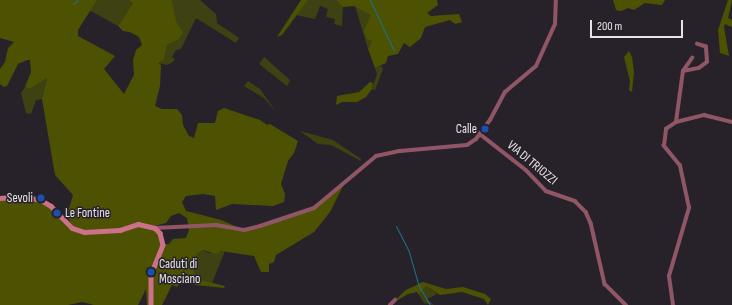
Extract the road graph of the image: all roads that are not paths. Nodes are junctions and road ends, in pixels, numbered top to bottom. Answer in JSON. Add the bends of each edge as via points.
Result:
{"nodes":[{"id":1,"x":556,"y":0,"type":"edge"},
{"id":2,"x":697,"y":44,"type":"dead end"},
{"id":3,"x":692,"y":58,"type":"dead end"},
{"id":4,"x":683,"y":71,"type":"junction"},
{"id":5,"x":676,"y":122,"type":"junction"},
{"id":6,"x":732,"y":122,"type":"edge"},
{"id":7,"x":480,"y":134,"type":"junction"},
{"id":8,"x":0,"y":198,"type":"edge"},
{"id":9,"x":170,"y":226,"type":"junction"},
{"id":10,"x":155,"y":228,"type":"junction"},
{"id":11,"x":162,"y":238,"type":"junction"},
{"id":12,"x":395,"y":300,"type":"dead end"},
{"id":13,"x":151,"y":305,"type":"edge"},
{"id":14,"x":390,"y":305,"type":"edge"},
{"id":15,"x":626,"y":305,"type":"edge"},
{"id":16,"x":673,"y":305,"type":"edge"}],
"edges":[{"from":1,"to":7,"type":"street","via":[[555,24],[536,66],[505,92]]},
{"from":2,"to":4,"type":"street","via":[[706,47],[707,62],[699,68]]},
{"from":3,"to":4,"type":"street"},
{"from":4,"to":5,"type":"street"},
{"from":5,"to":6,"type":"street","via":[[704,115]]},
{"from":5,"to":16,"type":"street","via":[[666,129],[664,146],[680,166],[689,208],[669,276]]},
{"from":7,"to":9,"type":"street","via":[[467,145],[400,150],[376,156],[314,208],[260,226],[244,230],[216,224]]},
{"from":7,"to":15,"type":"street","name":"VIA DI TRIOZZI","via":[[526,170],[546,191],[575,202],[586,212],[592,223],[605,284]]},
{"from":8,"to":10,"type":"main road","via":[[23,196],[41,200],[51,206],[72,228],[84,232],[120,230],[138,224]]},
{"from":9,"to":10,"type":"street"},
{"from":9,"to":11,"type":"street","via":[[165,229]]},
{"from":10,"to":11,"type":"main road"},
{"from":11,"to":13,"type":"main road","via":[[162,251],[151,274]]},
{"from":12,"to":14,"type":"street"}]}
